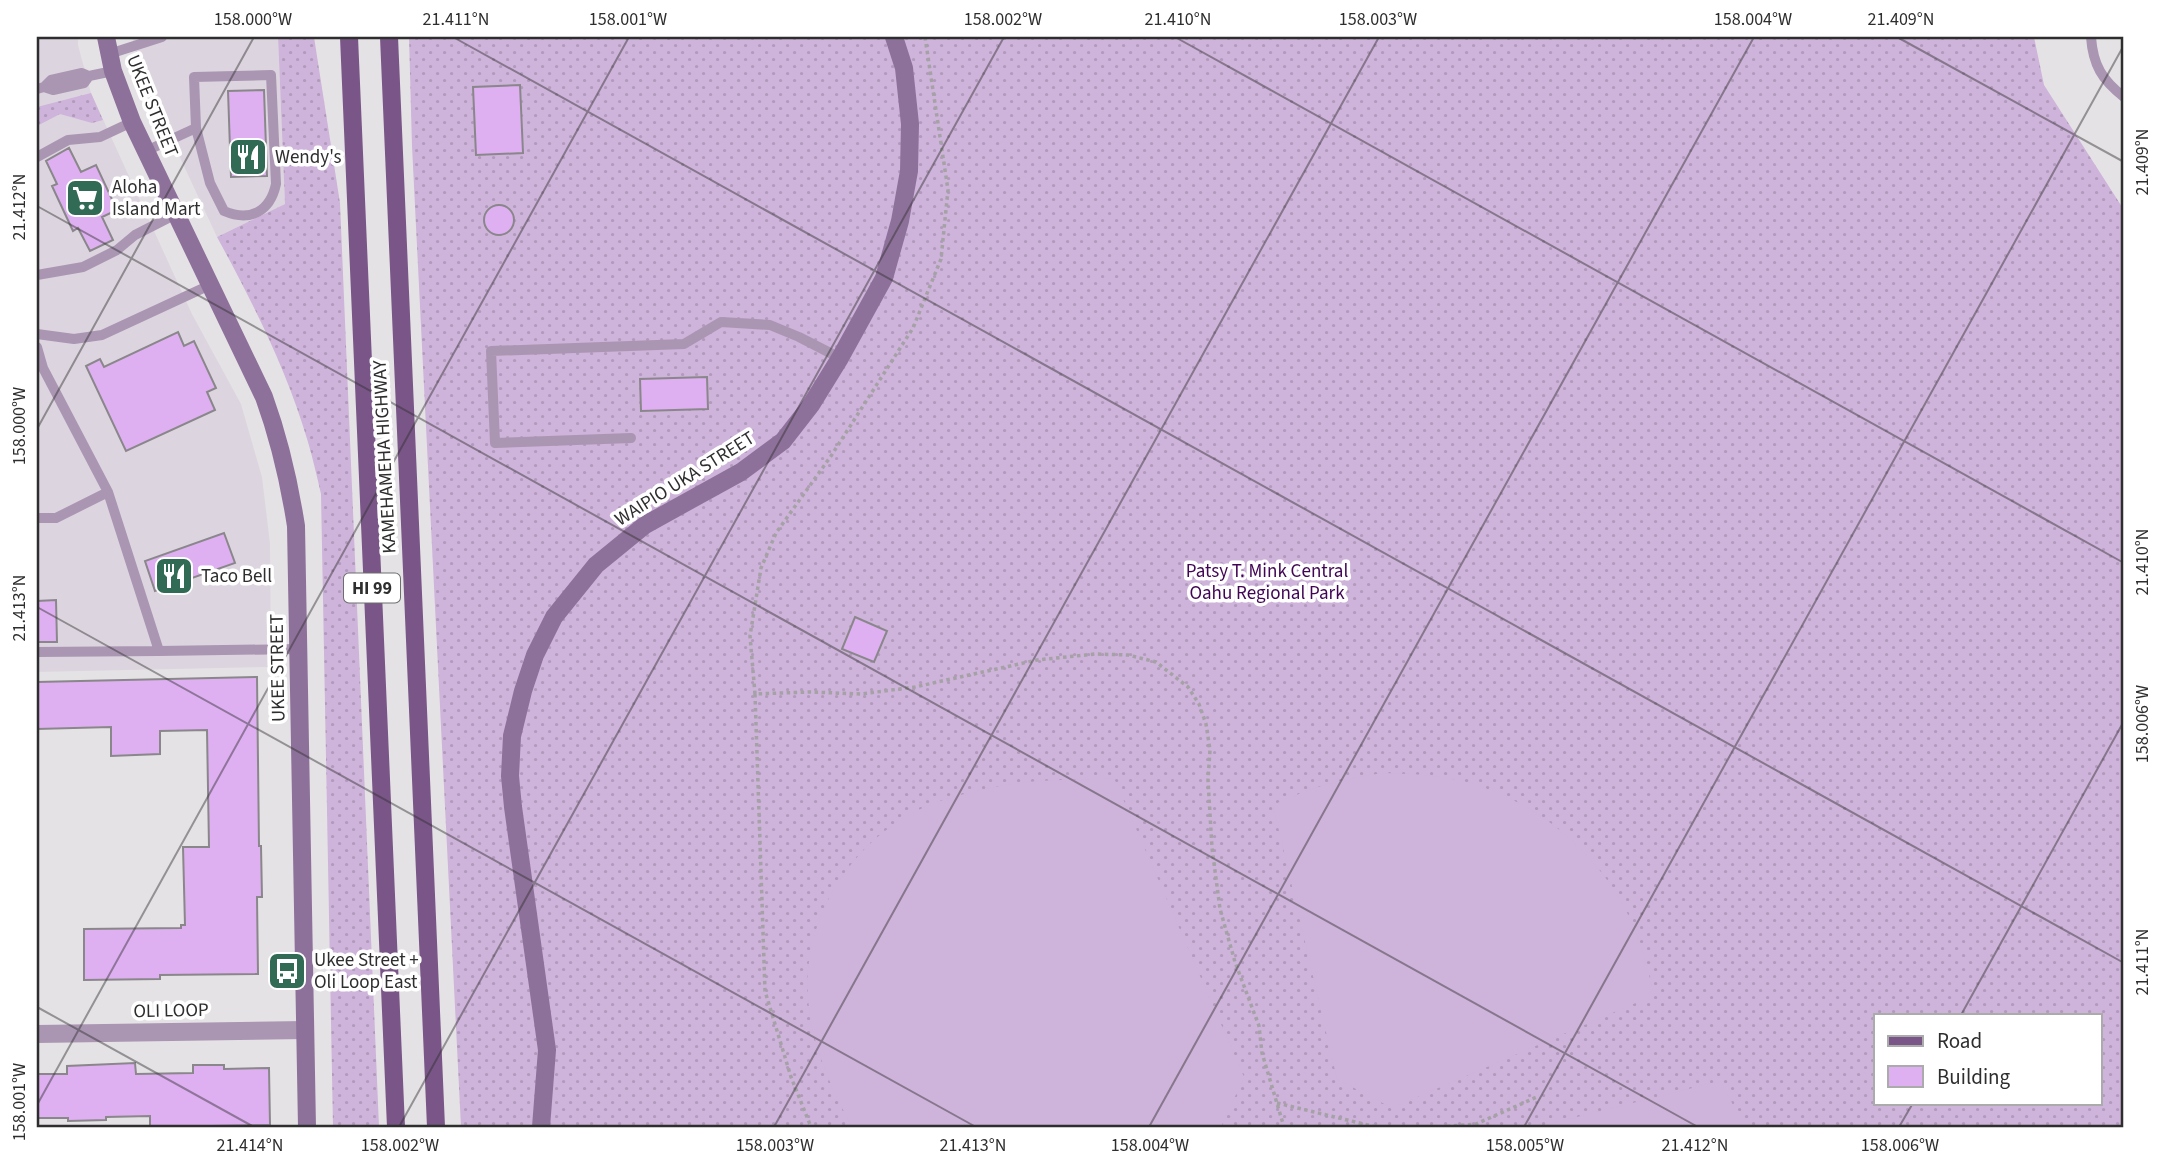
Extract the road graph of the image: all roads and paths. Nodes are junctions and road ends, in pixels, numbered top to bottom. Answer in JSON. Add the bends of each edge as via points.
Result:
{"nodes":[{"id":1,"x":162,"y":37,"type":"edge"},
{"id":2,"x":349,"y":37,"type":"edge"},
{"id":3,"x":388,"y":37,"type":"edge"},
{"id":4,"x":894,"y":37,"type":"edge"},
{"id":5,"x":925,"y":37,"type":"edge"},
{"id":6,"x":2091,"y":37,"type":"edge"},
{"id":7,"x":109,"y":54,"type":"edge"},
{"id":8,"x":40,"y":88,"type":"edge"},
{"id":9,"x":2124,"y":97,"type":"edge"},
{"id":10,"x":132,"y":122,"type":"junction"},
{"id":11,"x":196,"y":128,"type":"junction"},
{"id":12,"x":146,"y":151,"type":"junction"},
{"id":13,"x":37,"y":157,"type":"edge"},
{"id":14,"x":176,"y":214,"type":"junction"},
{"id":15,"x":37,"y":275,"type":"edge"},
{"id":16,"x":210,"y":285,"type":"junction"},
{"id":17,"x":37,"y":334,"type":"edge"},
{"id":18,"x":37,"y":347,"type":"edge"},
{"id":19,"x":840,"y":358,"type":"junction"},
{"id":20,"x":631,"y":438,"type":"dead end"},
{"id":21,"x":108,"y":492,"type":"junction"},
{"id":22,"x":37,"y":518,"type":"edge"},
{"id":23,"x":299,"y":649,"type":"junction"},
{"id":24,"x":159,"y":651,"type":"junction"},
{"id":25,"x":37,"y":652,"type":"edge"},
{"id":26,"x":755,"y":694,"type":"junction"},
{"id":27,"x":305,"y":1030,"type":"junction"},
{"id":28,"x":37,"y":1034,"type":"edge"},
{"id":29,"x":1539,"y":1096,"type":"dead end"},
{"id":30,"x":1277,"y":1103,"type":"junction"},
{"id":31,"x":307,"y":1127,"type":"edge"},
{"id":32,"x":396,"y":1127,"type":"edge"},
{"id":33,"x":436,"y":1127,"type":"edge"},
{"id":34,"x":541,"y":1127,"type":"edge"},
{"id":35,"x":811,"y":1127,"type":"edge"},
{"id":36,"x":1284,"y":1127,"type":"edge"},
{"id":37,"x":1376,"y":1127,"type":"edge"},
{"id":38,"x":1440,"y":1127,"type":"edge"}],
"edges":[{"from":1,"to":7,"type":"lane"},
{"from":2,"to":32,"type":"main road","name":"KAMEHAMEHA HIGHWAY","number":"HI 99"},
{"from":3,"to":33,"type":"main road","name":"KAMEHAMEHA HIGHWAY","number":"HI 99"},
{"from":4,"to":19,"type":"street","name":"WAIPIO UKA STREET","via":[[904,68],[909,171],[884,278]]},
{"from":5,"to":26,"type":"path","via":[[948,190],[941,259],[913,328],[771,544],[761,568],[750,636]]},
{"from":6,"to":9,"type":"lane","via":[[2092,54],[2105,81]]},
{"from":7,"to":8,"type":"lane","via":[[89,76],[82,73],[51,80]]},
{"from":7,"to":10,"type":"street","name":"UKEE STREET"},
{"from":10,"to":12,"type":"street","name":"UKEE STREET"},
{"from":10,"to":13,"type":"lane","via":[[100,137],[68,140]]},
{"from":11,"to":11,"type":"lane","via":[[210,183],[224,211],[238,217],[252,215],[266,205],[276,184],[271,75],[194,77]]},
{"from":11,"to":12,"type":"lane"},
{"from":12,"to":14,"type":"street","name":"UKEE STREET"},
{"from":14,"to":15,"type":"lane","via":[[83,267]]},
{"from":14,"to":16,"type":"street","name":"UKEE STREET"},
{"from":16,"to":17,"type":"lane","via":[[102,335],[74,339]]},
{"from":16,"to":23,"type":"street","name":"UKEE STREET","via":[[264,397],[284,455],[296,527]]},
{"from":18,"to":21,"type":"lane","via":[[43,368]]},
{"from":19,"to":20,"type":"lane","via":[[770,325],[721,322],[684,344],[491,351],[495,443]]},
{"from":19,"to":34,"type":"street","name":"WAIPIO UKA STREET","via":[[783,441],[741,472],[645,526],[596,565],[554,617],[535,655],[512,736],[510,776],[547,1050]]},
{"from":21,"to":22,"type":"lane","via":[[56,518]]},
{"from":21,"to":24,"type":"lane"},
{"from":23,"to":24,"type":"lane"},
{"from":23,"to":27,"type":"street","name":"UKEE STREET"},
{"from":24,"to":25,"type":"lane"},
{"from":26,"to":30,"type":"path","via":[[861,694],[1037,660],[1095,654],[1156,662],[1188,687],[1206,724],[1210,750],[1212,848],[1220,909],[1259,1026]]},
{"from":26,"to":35,"type":"path","via":[[765,991]]},
{"from":27,"to":28,"type":"street","name":"OLI LOOP"},
{"from":27,"to":31,"type":"street","name":"UKEE STREET"},
{"from":29,"to":38,"type":"path","via":[[1476,1124]]},
{"from":30,"to":36,"type":"path"},
{"from":30,"to":37,"type":"path"}]}
